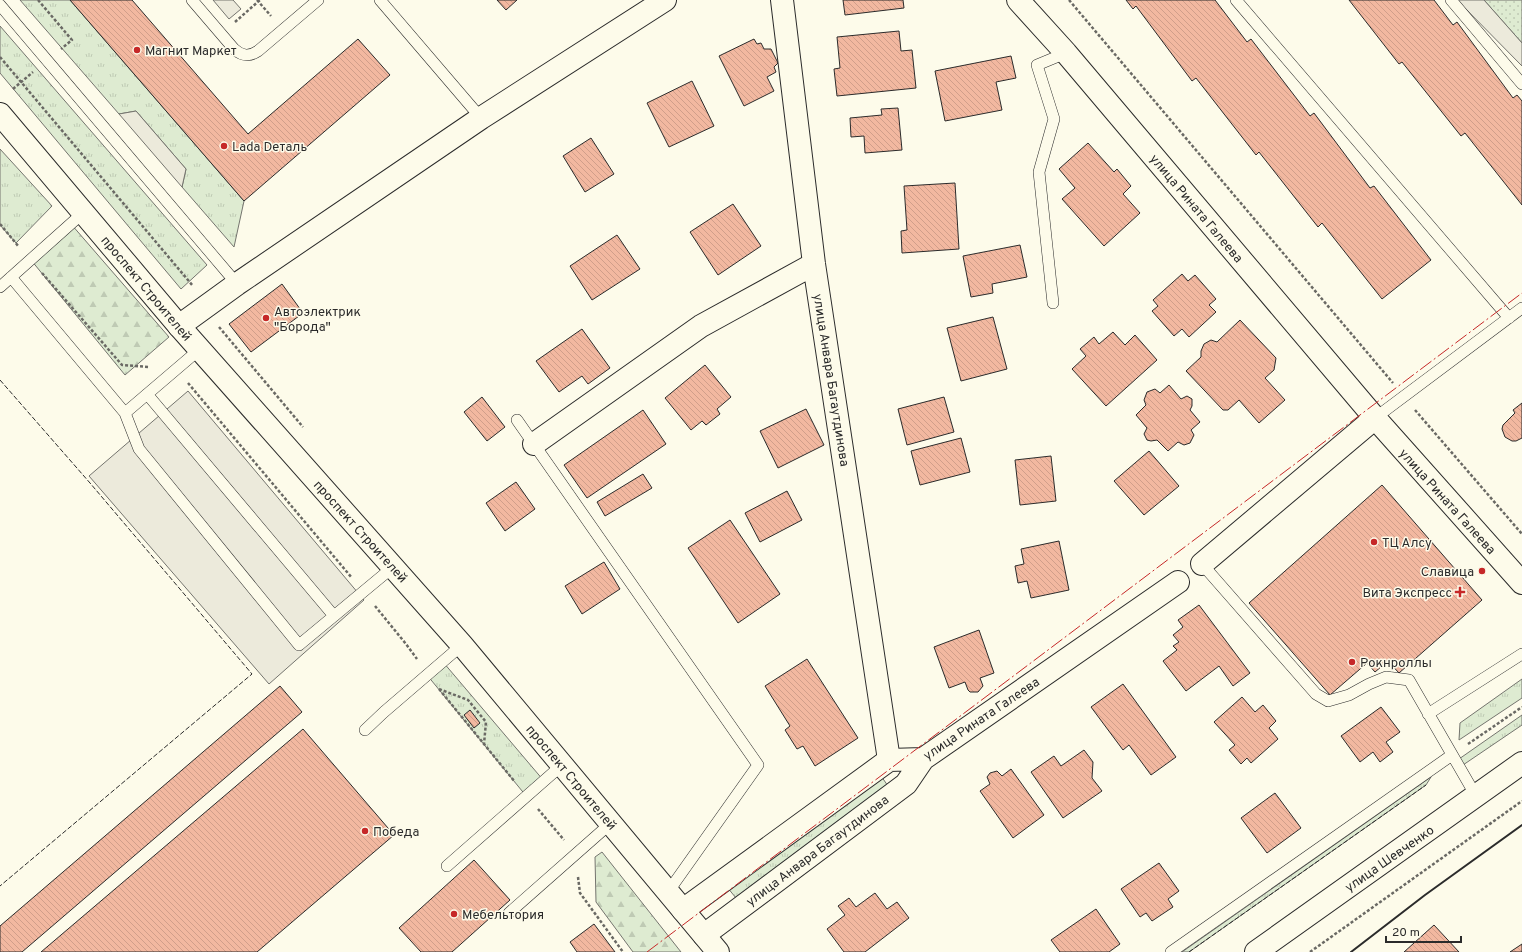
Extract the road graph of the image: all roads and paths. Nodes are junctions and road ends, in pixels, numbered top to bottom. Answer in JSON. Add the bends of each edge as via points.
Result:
{"nodes":[{"id":1,"x":38,"y":0,"type":"edge"},
{"id":2,"x":192,"y":0,"type":"edge"},
{"id":3,"x":260,"y":0,"type":"edge"},
{"id":4,"x":318,"y":0,"type":"edge"},
{"id":5,"x":380,"y":0,"type":"edge"},
{"id":6,"x":665,"y":0,"type":"edge"},
{"id":7,"x":782,"y":0,"type":"edge"},
{"id":8,"x":1018,"y":0,"type":"edge"},
{"id":9,"x":1069,"y":0,"type":"edge"},
{"id":10,"x":1236,"y":0,"type":"edge"},
{"id":11,"x":1451,"y":0,"type":"edge"},
{"id":12,"x":0,"y":5,"type":"edge"},
{"id":13,"x":221,"y":34,"type":"junction"},
{"id":14,"x":72,"y":40,"type":"dead end"},
{"id":15,"x":1066,"y":53,"type":"junction"},
{"id":16,"x":0,"y":56,"type":"edge"},
{"id":17,"x":1522,"y":84,"type":"edge"},
{"id":18,"x":0,"y":114,"type":"edge"},
{"id":19,"x":481,"y":118,"type":"junction"},
{"id":20,"x":84,"y":212,"type":"junction"},
{"id":21,"x":0,"y":224,"type":"edge"},
{"id":22,"x":30,"y":260,"type":"junction"},
{"id":23,"x":814,"y":264,"type":"junction"},
{"id":24,"x":11,"y":277,"type":"junction"},
{"id":25,"x":237,"y":284,"type":"junction"},
{"id":26,"x":0,"y":287,"type":"edge"},
{"id":27,"x":1053,"y":303,"type":"dead end"},
{"id":28,"x":203,"y":308,"type":"junction"},
{"id":29,"x":1522,"y":308,"type":"edge"},
{"id":30,"x":1508,"y":318,"type":"junction"},
{"id":31,"x":179,"y":326,"type":"junction"},
{"id":32,"x":200,"y":349,"type":"junction"},
{"id":33,"x":177,"y":369,"type":"junction"},
{"id":34,"x":147,"y":394,"type":"junction"},
{"id":35,"x":1404,"y":396,"type":"junction"},
{"id":36,"x":125,"y":413,"type":"junction"},
{"id":37,"x":1375,"y":418,"type":"junction"},
{"id":38,"x":517,"y":420,"type":"dead end"},
{"id":39,"x":534,"y":444,"type":"junction"},
{"id":40,"x":1522,"y":534,"type":"edge"},
{"id":41,"x":1202,"y":564,"type":"joint"},
{"id":42,"x":393,"y":567,"type":"junction"},
{"id":43,"x":1178,"y":582,"type":"dead end"},
{"id":44,"x":1522,"y":583,"type":"edge"},
{"id":45,"x":363,"y":592,"type":"junction"},
{"id":46,"x":334,"y":616,"type":"junction"},
{"id":47,"x":462,"y":645,"type":"junction"},
{"id":48,"x":1522,"y":654,"type":"edge"},
{"id":49,"x":427,"y":675,"type":"junction"},
{"id":50,"x":439,"y":689,"type":"joint"},
{"id":51,"x":1522,"y":707,"type":"edge"},
{"id":52,"x":1428,"y":714,"type":"junction"},
{"id":53,"x":365,"y":730,"type":"dead end"},
{"id":54,"x":1452,"y":755,"type":"junction"},
{"id":55,"x":923,"y":759,"type":"junction"},
{"id":56,"x":889,"y":760,"type":"junction"},
{"id":57,"x":1522,"y":763,"type":"edge"},
{"id":58,"x":562,"y":765,"type":"junction"},
{"id":59,"x":1476,"y":796,"type":"junction"},
{"id":60,"x":1522,"y":801,"type":"edge"},
{"id":61,"x":611,"y":823,"type":"junction"},
{"id":62,"x":447,"y":866,"type":"dead end"},
{"id":63,"x":668,"y":892,"type":"junction"},
{"id":64,"x":683,"y":910,"type":"junction"},
{"id":65,"x":509,"y":913,"type":"dead end"},
{"id":66,"x":704,"y":935,"type":"junction"},
{"id":67,"x":718,"y":952,"type":"edge"},
{"id":68,"x":1171,"y":952,"type":"edge"},
{"id":69,"x":1256,"y":952,"type":"edge"},
{"id":70,"x":1310,"y":952,"type":"edge"}],
"edges":[{"from":1,"to":14,"type":"path"},
{"from":2,"to":13,"type":"lane"},
{"from":3,"to":13,"type":"path"},
{"from":4,"to":13,"type":"lane","via":[[252,55],[240,54]]},
{"from":5,"to":19,"type":"lane"},
{"from":6,"to":19,"type":"street"},
{"from":7,"to":23,"type":"street","name":"улица Анвара Багаутдинова"},
{"from":8,"to":15,"type":"street","name":"улица Рината Галеева"},
{"from":9,"to":35,"type":"path"},
{"from":10,"to":30,"type":"lane"},
{"from":11,"to":17,"type":"lane"},
{"from":12,"to":25,"type":"lane"},
{"from":15,"to":27,"type":"lane","via":[[1037,65],[1054,119],[1040,172]]},
{"from":15,"to":37,"type":"street","name":"улица Рината Галеева"},
{"from":16,"to":28,"type":"path","via":[[193,285]]},
{"from":18,"to":20,"type":"street","name":"проспект Строителей"},
{"from":19,"to":25,"type":"street"},
{"from":20,"to":22,"type":"lane"},
{"from":20,"to":31,"type":"street","name":"проспект Строителей"},
{"from":21,"to":22,"type":"path"},
{"from":22,"to":24,"type":"lane"},
{"from":22,"to":33,"type":"path","via":[[122,365]]},
{"from":23,"to":39,"type":"street","via":[[701,326]]},
{"from":23,"to":56,"type":"street","name":"улица Анвара Багаутдинова"},
{"from":24,"to":26,"type":"lane"},
{"from":24,"to":36,"type":"lane"},
{"from":25,"to":28,"type":"street"},
{"from":28,"to":31,"type":"street"},
{"from":29,"to":30,"type":"lane"},
{"from":30,"to":35,"type":"lane"},
{"from":31,"to":32,"type":"street","name":"проспект Строителей"},
{"from":32,"to":33,"type":"lane"},
{"from":32,"to":42,"type":"street","name":"проспект Строителей"},
{"from":33,"to":34,"type":"lane"},
{"from":33,"to":45,"type":"path"},
{"from":34,"to":36,"type":"lane"},
{"from":34,"to":46,"type":"lane"},
{"from":35,"to":37,"type":"lane"},
{"from":35,"to":40,"type":"path"},
{"from":36,"to":46,"type":"lane","via":[[139,449],[299,645]]},
{"from":37,"to":41,"type":"street"},
{"from":37,"to":44,"type":"street","name":"улица Рината Галеева"},
{"from":38,"to":39,"type":"lane"},
{"from":39,"to":63,"type":"lane","via":[[758,766]]},
{"from":41,"to":52,"type":"lane","via":[[1316,694],[1328,701],[1349,695],[1386,677],[1409,680]]},
{"from":42,"to":45,"type":"lane"},
{"from":42,"to":47,"type":"street","name":"проспект Строителей"},
{"from":43,"to":55,"type":"street","name":"улица Рината Галеева"},
{"from":45,"to":46,"type":"lane"},
{"from":45,"to":49,"type":"path","via":[[406,644]]},
{"from":47,"to":49,"type":"lane"},
{"from":47,"to":58,"type":"street","name":"проспект Строителей"},
{"from":48,"to":52,"type":"lane"},
{"from":49,"to":53,"type":"lane"},
{"from":50,"to":50,"type":"path","via":[[484,745],[486,722],[468,700]]},
{"from":51,"to":54,"type":"path"},
{"from":52,"to":54,"type":"lane"},
{"from":54,"to":59,"type":"lane"},
{"from":54,"to":68,"type":"lane"},
{"from":55,"to":56,"type":"street","name":"улица Рината Галеева"},
{"from":55,"to":66,"type":"street","name":"улица Анвара Багаутдинова","via":[[906,784]]},
{"from":56,"to":64,"type":"street"},
{"from":57,"to":59,"type":"street","name":"улица Шевченко"},
{"from":58,"to":61,"type":"street","name":"проспект Строителей"},
{"from":58,"to":62,"type":"lane"},
{"from":59,"to":69,"type":"street","name":"улица Шевченко"},
{"from":60,"to":70,"type":"path"},
{"from":61,"to":63,"type":"street","name":"проспект Строителей"},
{"from":61,"to":65,"type":"lane"},
{"from":63,"to":64,"type":"street","name":"проспект Строителей"},
{"from":64,"to":66,"type":"street","name":"проспект Строителей"},
{"from":66,"to":67,"type":"street","name":"проспект Строителей"}]}
